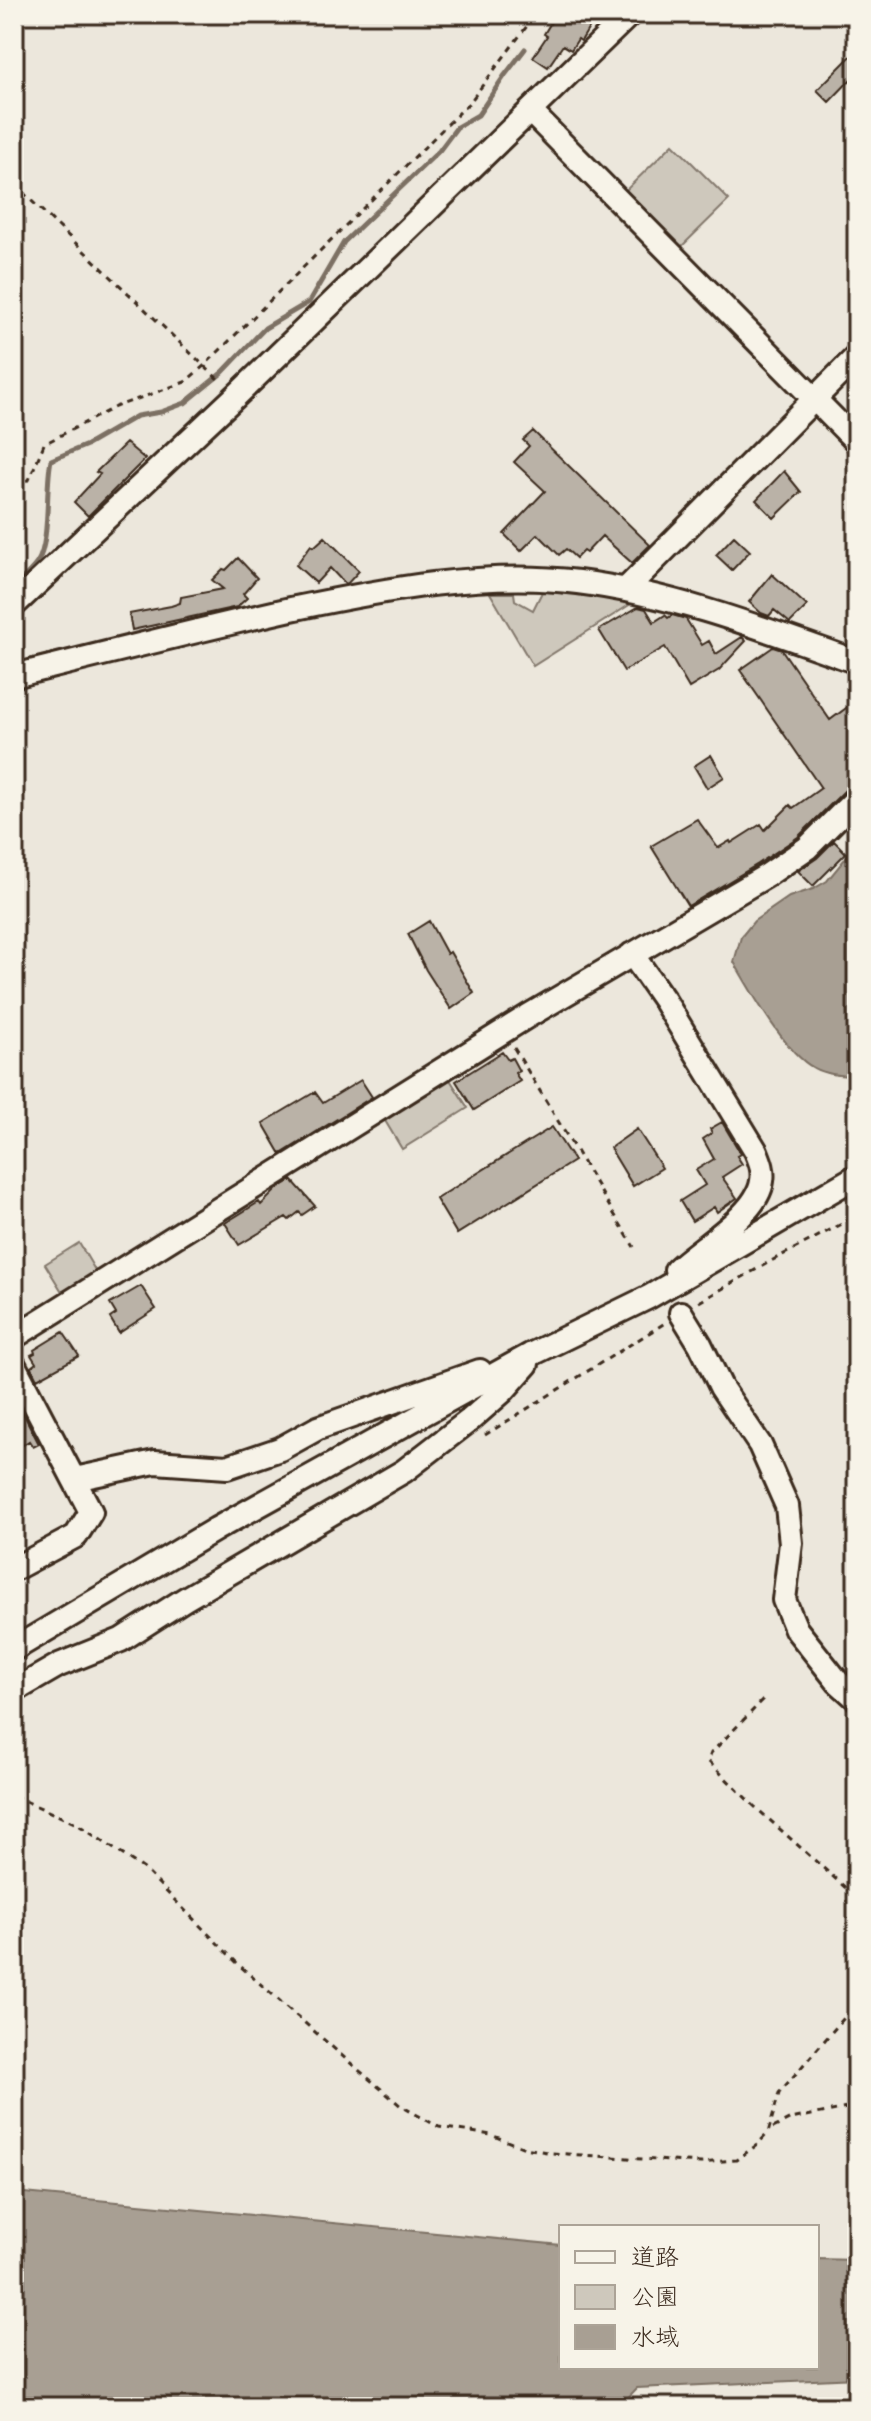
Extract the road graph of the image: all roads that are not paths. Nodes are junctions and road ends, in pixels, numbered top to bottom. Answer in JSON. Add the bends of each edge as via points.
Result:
{"nodes":[{"id":1,"x":630,"y":14,"type":"edge"},
{"id":2,"x":530,"y":111,"type":"junction"},
{"id":3,"x":857,"y":356,"type":"edge"},
{"id":4,"x":814,"y":398,"type":"junction"},
{"id":5,"x":857,"y":442,"type":"edge"},
{"id":6,"x":626,"y":589,"type":"junction"},
{"id":7,"x":14,"y":605,"type":"edge"},
{"id":8,"x":857,"y":662,"type":"edge"},
{"id":9,"x":14,"y":676,"type":"edge"},
{"id":10,"x":857,"y":798,"type":"edge"},
{"id":11,"x":632,"y":954,"type":"junction"},
{"id":12,"x":857,"y":1176,"type":"edge"},
{"id":13,"x":667,"y":1286,"type":"junction"},
{"id":14,"x":681,"y":1313,"type":"road end"},
{"id":15,"x":14,"y":1337,"type":"edge"},
{"id":16,"x":530,"y":1355,"type":"junction"},
{"id":17,"x":14,"y":1365,"type":"edge"},
{"id":18,"x":75,"y":1479,"type":"junction"},
{"id":19,"x":14,"y":1569,"type":"edge"},
{"id":20,"x":14,"y":1649,"type":"edge"},
{"id":21,"x":14,"y":1691,"type":"edge"},
{"id":22,"x":857,"y":1699,"type":"edge"}],
"edges":[{"from":1,"to":2,"type":"street"},
{"from":2,"to":4,"type":"street"},
{"from":2,"to":7,"type":"street"},
{"from":3,"to":4,"type":"street"},
{"from":4,"to":5,"type":"street"},
{"from":4,"to":6,"type":"street"},
{"from":6,"to":8,"type":"street"},
{"from":6,"to":9,"type":"street","via":[[533,579],[404,588],[219,625]]},
{"from":10,"to":11,"type":"street","via":[[807,848]]},
{"from":11,"to":13,"type":"street","via":[[763,1169],[754,1201],[665,1280]]},
{"from":11,"to":15,"type":"street"},
{"from":12,"to":13,"type":"street"},
{"from":13,"to":16,"type":"street"},
{"from":14,"to":22,"type":"street","via":[[760,1445],[787,1506],[791,1543],[784,1600],[796,1629]]},
{"from":16,"to":18,"type":"street","via":[[318,1428],[250,1461],[227,1467],[155,1462]]},
{"from":16,"to":20,"type":"street","via":[[216,1529]]},
{"from":16,"to":21,"type":"street","via":[[527,1366],[503,1391],[404,1471],[121,1640],[59,1665]]},
{"from":17,"to":18,"type":"street"},
{"from":18,"to":19,"type":"street","via":[[91,1512],[76,1536]]}]}
